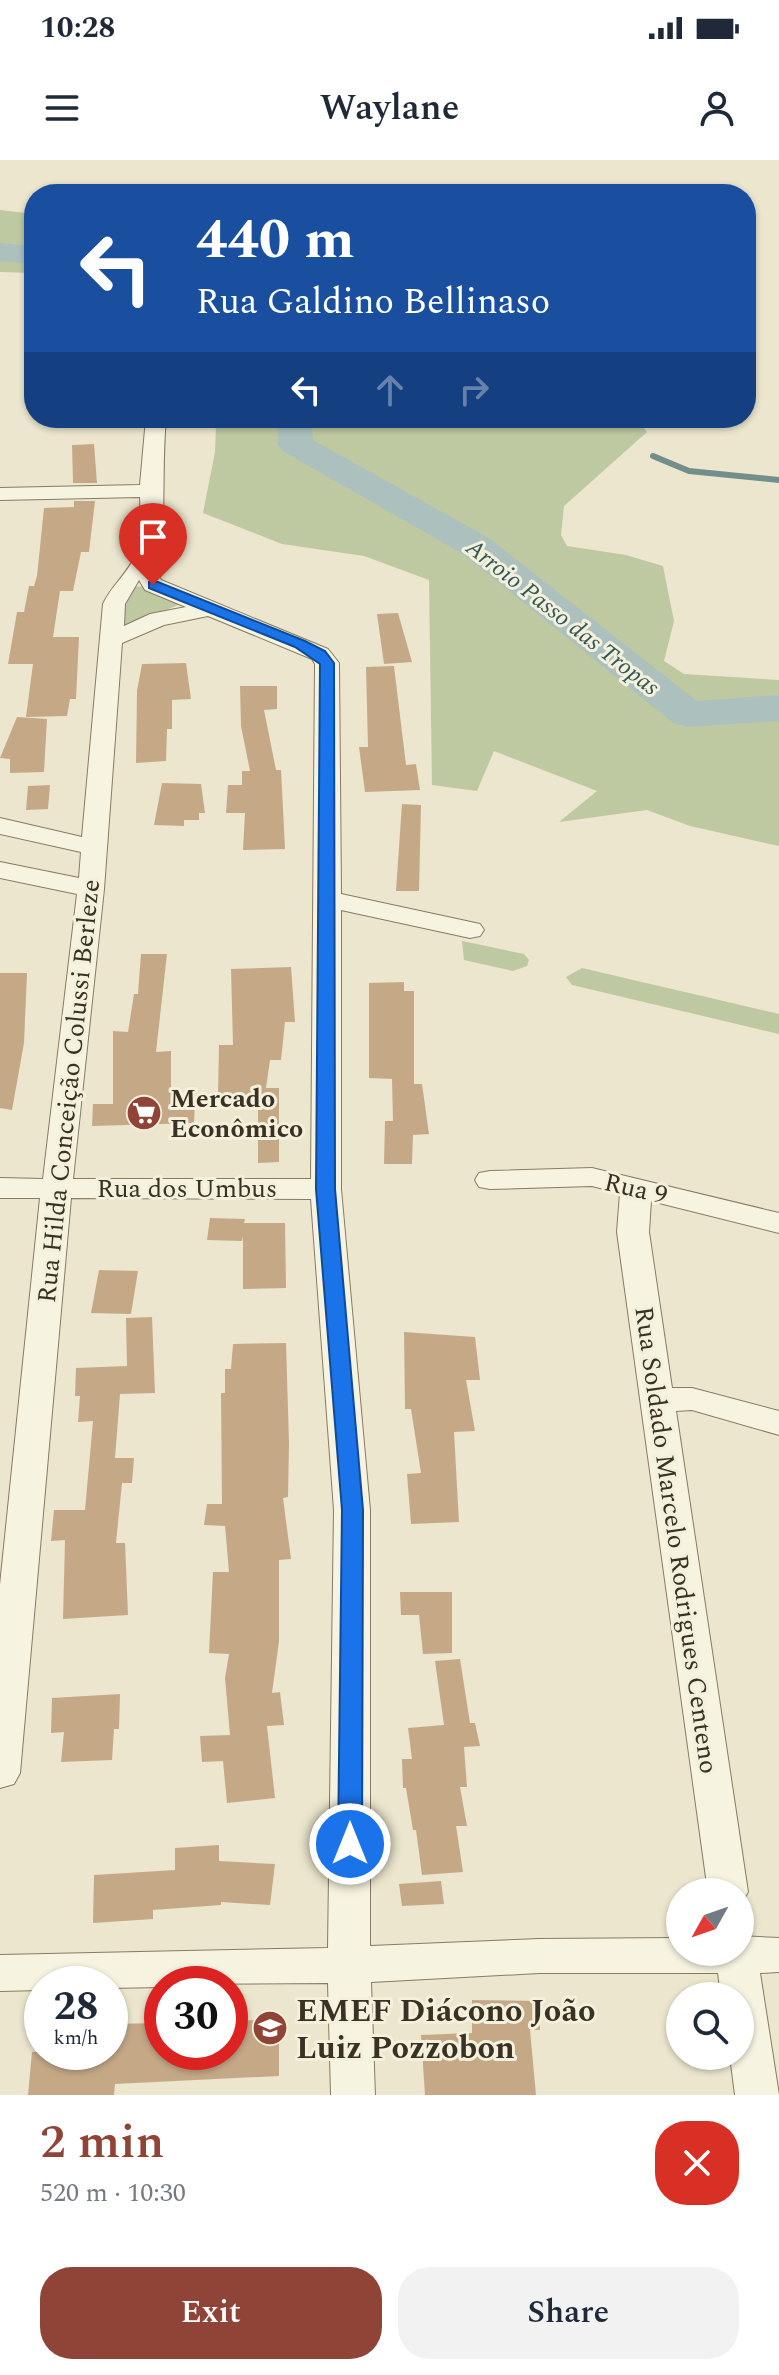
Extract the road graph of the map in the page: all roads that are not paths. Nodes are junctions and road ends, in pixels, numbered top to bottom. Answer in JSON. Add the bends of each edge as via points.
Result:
{"nodes":[{"id":1,"x":155,"y":428,"type":"edge"},
{"id":2,"x":150,"y":491,"type":"junction"},
{"id":3,"x":0,"y":494,"type":"edge"},
{"id":4,"x":146,"y":557,"type":"junction"},
{"id":5,"x":151,"y":582,"type":"junction"},
{"id":6,"x":124,"y":584,"type":"junction"},
{"id":7,"x":208,"y":609,"type":"junction"},
{"id":8,"x":113,"y":639,"type":"junction"},
{"id":9,"x":0,"y":826,"type":"edge"},
{"id":10,"x":91,"y":847,"type":"junction"},
{"id":11,"x":0,"y":870,"type":"edge"},
{"id":12,"x":91,"y":889,"type":"junction"},
{"id":13,"x":328,"y":899,"type":"junction"},
{"id":14,"x":470,"y":930,"type":"dead end"},
{"id":15,"x":490,"y":1180,"type":"dead end"},
{"id":16,"x":57,"y":1187,"type":"junction"},
{"id":17,"x":636,"y":1187,"type":"junction"},
{"id":18,"x":0,"y":1188,"type":"edge"},
{"id":19,"x":326,"y":1189,"type":"junction"},
{"id":20,"x":779,"y":1223,"type":"edge"},
{"id":21,"x":657,"y":1400,"type":"junction"},
{"id":22,"x":779,"y":1423,"type":"edge"},
{"id":23,"x":0,"y":1773,"type":"edge"},
{"id":24,"x":726,"y":1878,"type":"edge"},
{"id":25,"x":754,"y":1954,"type":"edge"},
{"id":26,"x":666,"y":1955,"type":"edge"},
{"id":27,"x":779,"y":1955,"type":"edge"},
{"id":28,"x":349,"y":1965,"type":"junction"},
{"id":29,"x":738,"y":1966,"type":"edge"},
{"id":30,"x":0,"y":1973,"type":"edge"},
{"id":31,"x":353,"y":2095,"type":"edge"},
{"id":32,"x":757,"y":2095,"type":"edge"}],
"edges":[{"from":1,"to":2,"type":"street"},
{"from":2,"to":3,"type":"street"},
{"from":2,"to":4,"type":"street"},
{"from":4,"to":5,"type":"street"},
{"from":4,"to":6,"type":"street","name":"Rua Hilda Conceição Colussi Berleze"},
{"from":5,"to":6,"type":"street"},
{"from":5,"to":7,"type":"street"},
{"from":6,"to":8,"type":"street","name":"Rua Hilda Conceição Colussi Berleze","via":[[114,604]]},
{"from":7,"to":8,"type":"street","via":[[158,619]]},
{"from":7,"to":13,"type":"street","via":[[300,644],[327,663]]},
{"from":8,"to":10,"type":"street","name":"Rua Hilda Conceição Colussi Berleze"},
{"from":9,"to":10,"type":"street"},
{"from":10,"to":12,"type":"street","name":"Rua Hilda Conceição Colussi Berleze"},
{"from":11,"to":12,"type":"street"},
{"from":12,"to":16,"type":"street","name":"Rua Hilda Conceição Colussi Berleze"},
{"from":13,"to":14,"type":"street"},
{"from":13,"to":19,"type":"street"},
{"from":15,"to":17,"type":"street","name":"Rua 9","via":[[592,1177]]},
{"from":16,"to":18,"type":"street","name":"Rua dos Umbus"},
{"from":16,"to":19,"type":"street","name":"Rua dos Umbus"},
{"from":16,"to":23,"type":"street","name":"Rua Hilda Conceição Colussi Berleze"},
{"from":17,"to":20,"type":"street","name":"Rua 9"},
{"from":17,"to":21,"type":"street","name":"Rua Soldado Marcelo Rodrigues Centeno","via":[[633,1232]]},
{"from":19,"to":28,"type":"street","via":[[352,1510]]},
{"from":21,"to":22,"type":"street","via":[[692,1399]]},
{"from":21,"to":24,"type":"street","name":"Rua Soldado Marcelo Rodrigues Centeno"},
{"from":25,"to":27,"type":"street"},
{"from":26,"to":28,"type":"street"},
{"from":28,"to":30,"type":"street"},
{"from":28,"to":31,"type":"street"},
{"from":29,"to":32,"type":"street"}]}
